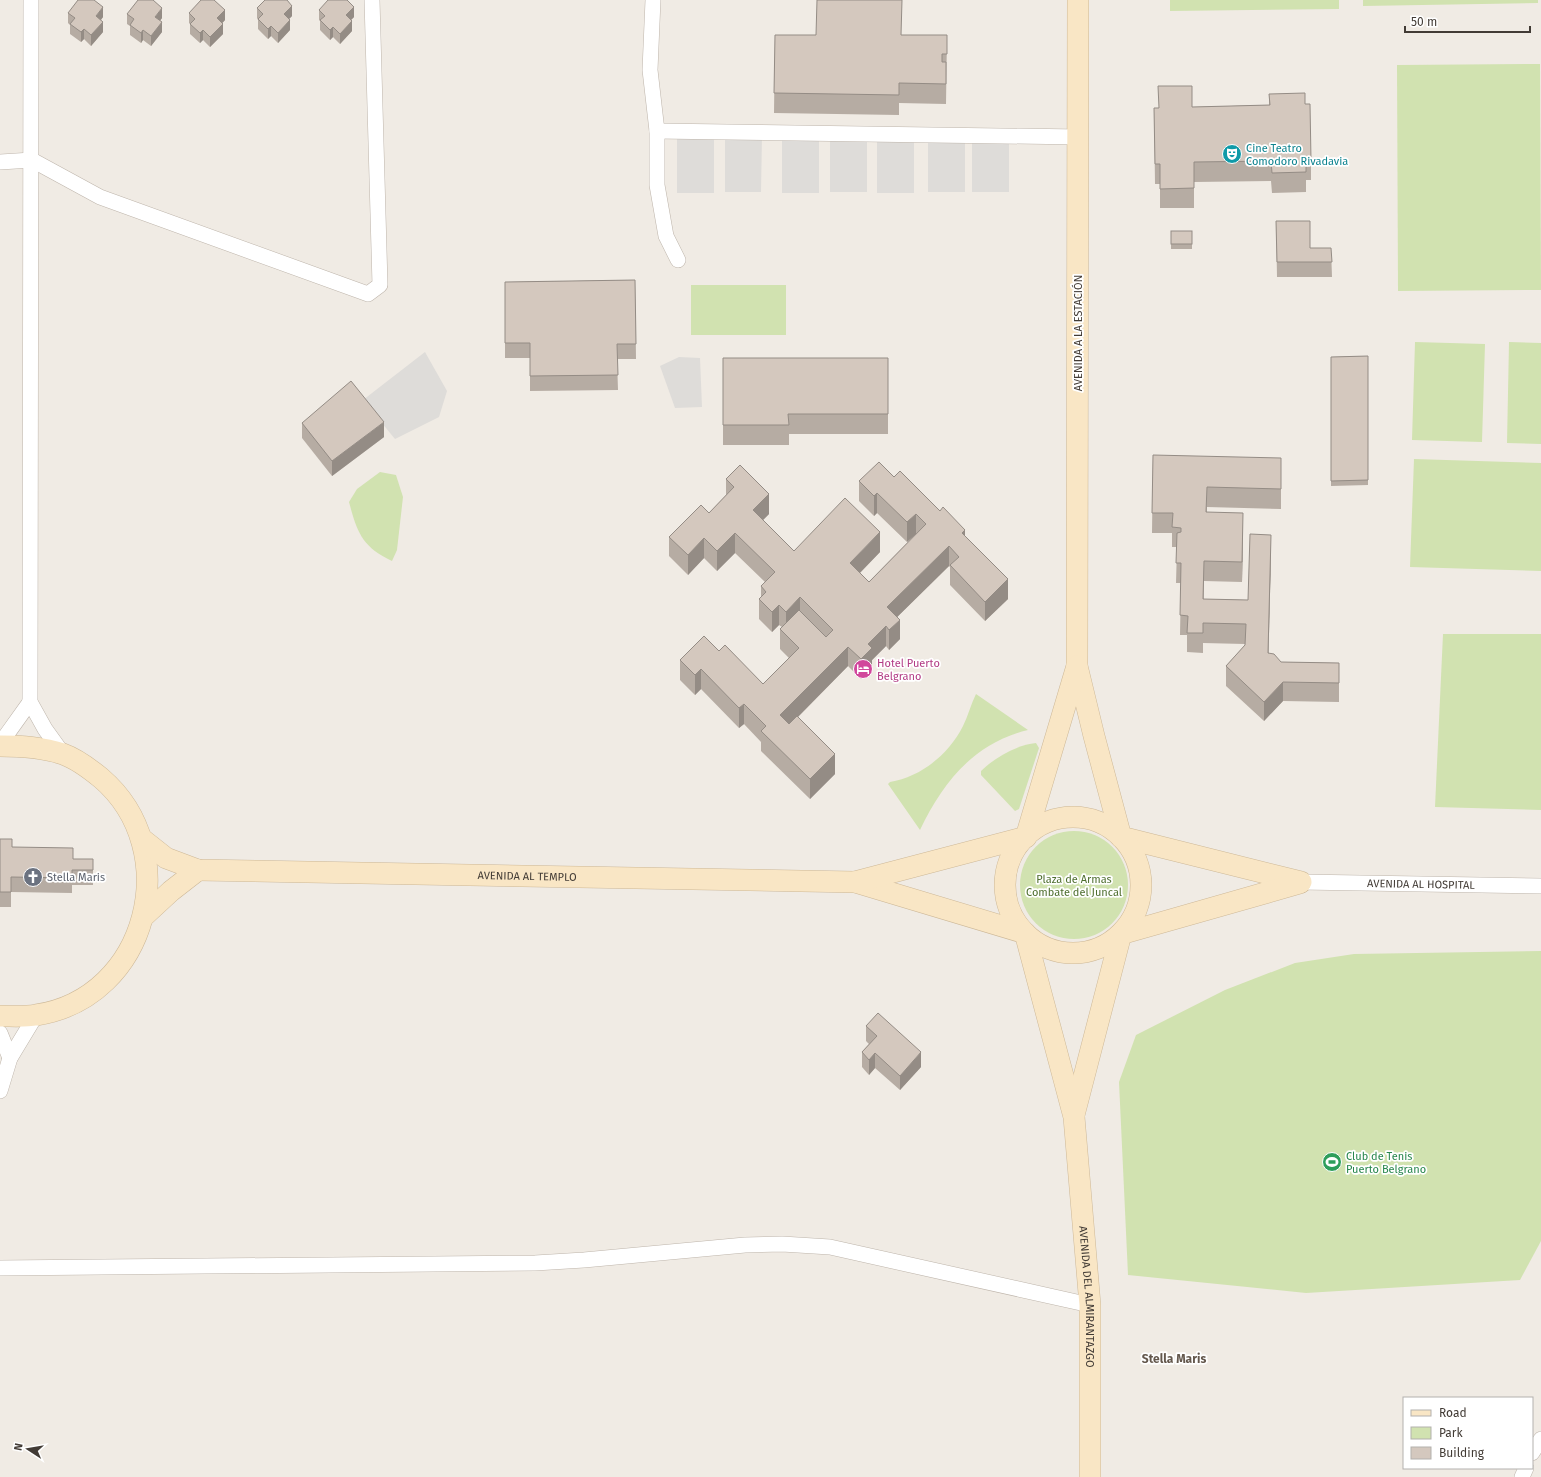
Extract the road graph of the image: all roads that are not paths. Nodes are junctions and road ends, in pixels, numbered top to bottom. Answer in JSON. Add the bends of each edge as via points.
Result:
{"nodes":[{"id":1,"x":31,"y":0,"type":"edge"},
{"id":2,"x":372,"y":0,"type":"edge"},
{"id":3,"x":653,"y":0,"type":"edge"},
{"id":4,"x":1078,"y":0,"type":"edge"},
{"id":5,"x":657,"y":131,"type":"junction"},
{"id":6,"x":1079,"y":137,"type":"junction"},
{"id":7,"x":32,"y":160,"type":"junction"},
{"id":8,"x":0,"y":162,"type":"edge"},
{"id":9,"x":678,"y":260,"type":"dead end"},
{"id":10,"x":1077,"y":666,"type":"junction"},
{"id":11,"x":30,"y":702,"type":"junction"},
{"id":12,"x":0,"y":745,"type":"edge"},
{"id":13,"x":63,"y":754,"type":"junction"},
{"id":14,"x":1026,"y":837,"type":"junction"},
{"id":15,"x":1121,"y":837,"type":"junction"},
{"id":16,"x":142,"y":839,"type":"junction"},
{"id":17,"x":198,"y":870,"type":"junction"},
{"id":18,"x":855,"y":882,"type":"junction"},
{"id":19,"x":1301,"y":882,"type":"junction"},
{"id":20,"x":1541,"y":886,"type":"edge"},
{"id":21,"x":144,"y":916,"type":"junction"},
{"id":22,"x":1025,"y":934,"type":"junction"},
{"id":23,"x":1121,"y":934,"type":"junction"},
{"id":24,"x":36,"y":1015,"type":"junction"},
{"id":25,"x":0,"y":1016,"type":"edge"},
{"id":26,"x":0,"y":1033,"type":"edge"},
{"id":27,"x":10,"y":1058,"type":"junction"},
{"id":28,"x":0,"y":1090,"type":"edge"},
{"id":29,"x":1074,"y":1117,"type":"junction"},
{"id":30,"x":0,"y":1268,"type":"edge"},
{"id":31,"x":1090,"y":1304,"type":"junction"},
{"id":32,"x":1541,"y":1439,"type":"edge"},
{"id":33,"x":1533,"y":1451,"type":"edge"},
{"id":34,"x":1090,"y":1477,"type":"edge"}],
"edges":[{"from":1,"to":7,"type":"street"},
{"from":2,"to":7,"type":"street","via":[[380,285],[368,294],[100,196]]},
{"from":3,"to":5,"type":"street","via":[[650,70]]},
{"from":4,"to":6,"type":"street","name":"AVENIDA A LA ESTACIÓN"},
{"from":5,"to":6,"type":"street"},
{"from":5,"to":9,"type":"street","via":[[659,204],[666,236]]},
{"from":6,"to":10,"type":"street","name":"AVENIDA A LA ESTACIÓN"},
{"from":7,"to":8,"type":"street"},
{"from":7,"to":11,"type":"street"},
{"from":10,"to":14,"type":"street"},
{"from":10,"to":15,"type":"street"},
{"from":11,"to":12,"type":"street"},
{"from":11,"to":13,"type":"street"},
{"from":12,"to":13,"type":"street","via":[[32,746]]},
{"from":13,"to":16,"type":"street","via":[[90,768],[113,788],[130,812]]},
{"from":14,"to":15,"type":"street","via":[[1043,824],[1073,817],[1104,824]]},
{"from":14,"to":18,"type":"street"},
{"from":14,"to":22,"type":"street","via":[[1011,859],[1006,885],[1010,911]]},
{"from":15,"to":19,"type":"street"},
{"from":15,"to":23,"type":"street","via":[[1137,861],[1141,886],[1137,910]]},
{"from":16,"to":17,"type":"street","name":"AVENIDA AL TEMPLO","via":[[166,858]]},
{"from":16,"to":21,"type":"street","via":[[149,878]]},
{"from":17,"to":18,"type":"street","name":"AVENIDA AL TEMPLO"},
{"from":17,"to":21,"type":"street"},
{"from":18,"to":22,"type":"street"},
{"from":19,"to":20,"type":"street","name":"AVENIDA AL HOSPITAL"},
{"from":19,"to":23,"type":"street"},
{"from":21,"to":24,"type":"street","via":[[136,940],[105,982],[61,1009]]},
{"from":22,"to":23,"type":"street","via":[[1045,947],[1077,954],[1100,948]]},
{"from":22,"to":29,"type":"street"},
{"from":23,"to":29,"type":"street"},
{"from":24,"to":25,"type":"street"},
{"from":24,"to":27,"type":"street"},
{"from":26,"to":27,"type":"street"},
{"from":27,"to":28,"type":"street"},
{"from":29,"to":31,"type":"street","name":"AVENIDA DEL ALMIRANTAZGO"},
{"from":30,"to":31,"type":"street","via":[[535,1263],[782,1244],[830,1247]]},
{"from":31,"to":34,"type":"street","name":"AVENIDA DEL ALMIRANTAZGO"},
{"from":32,"to":33,"type":"street"}]}
